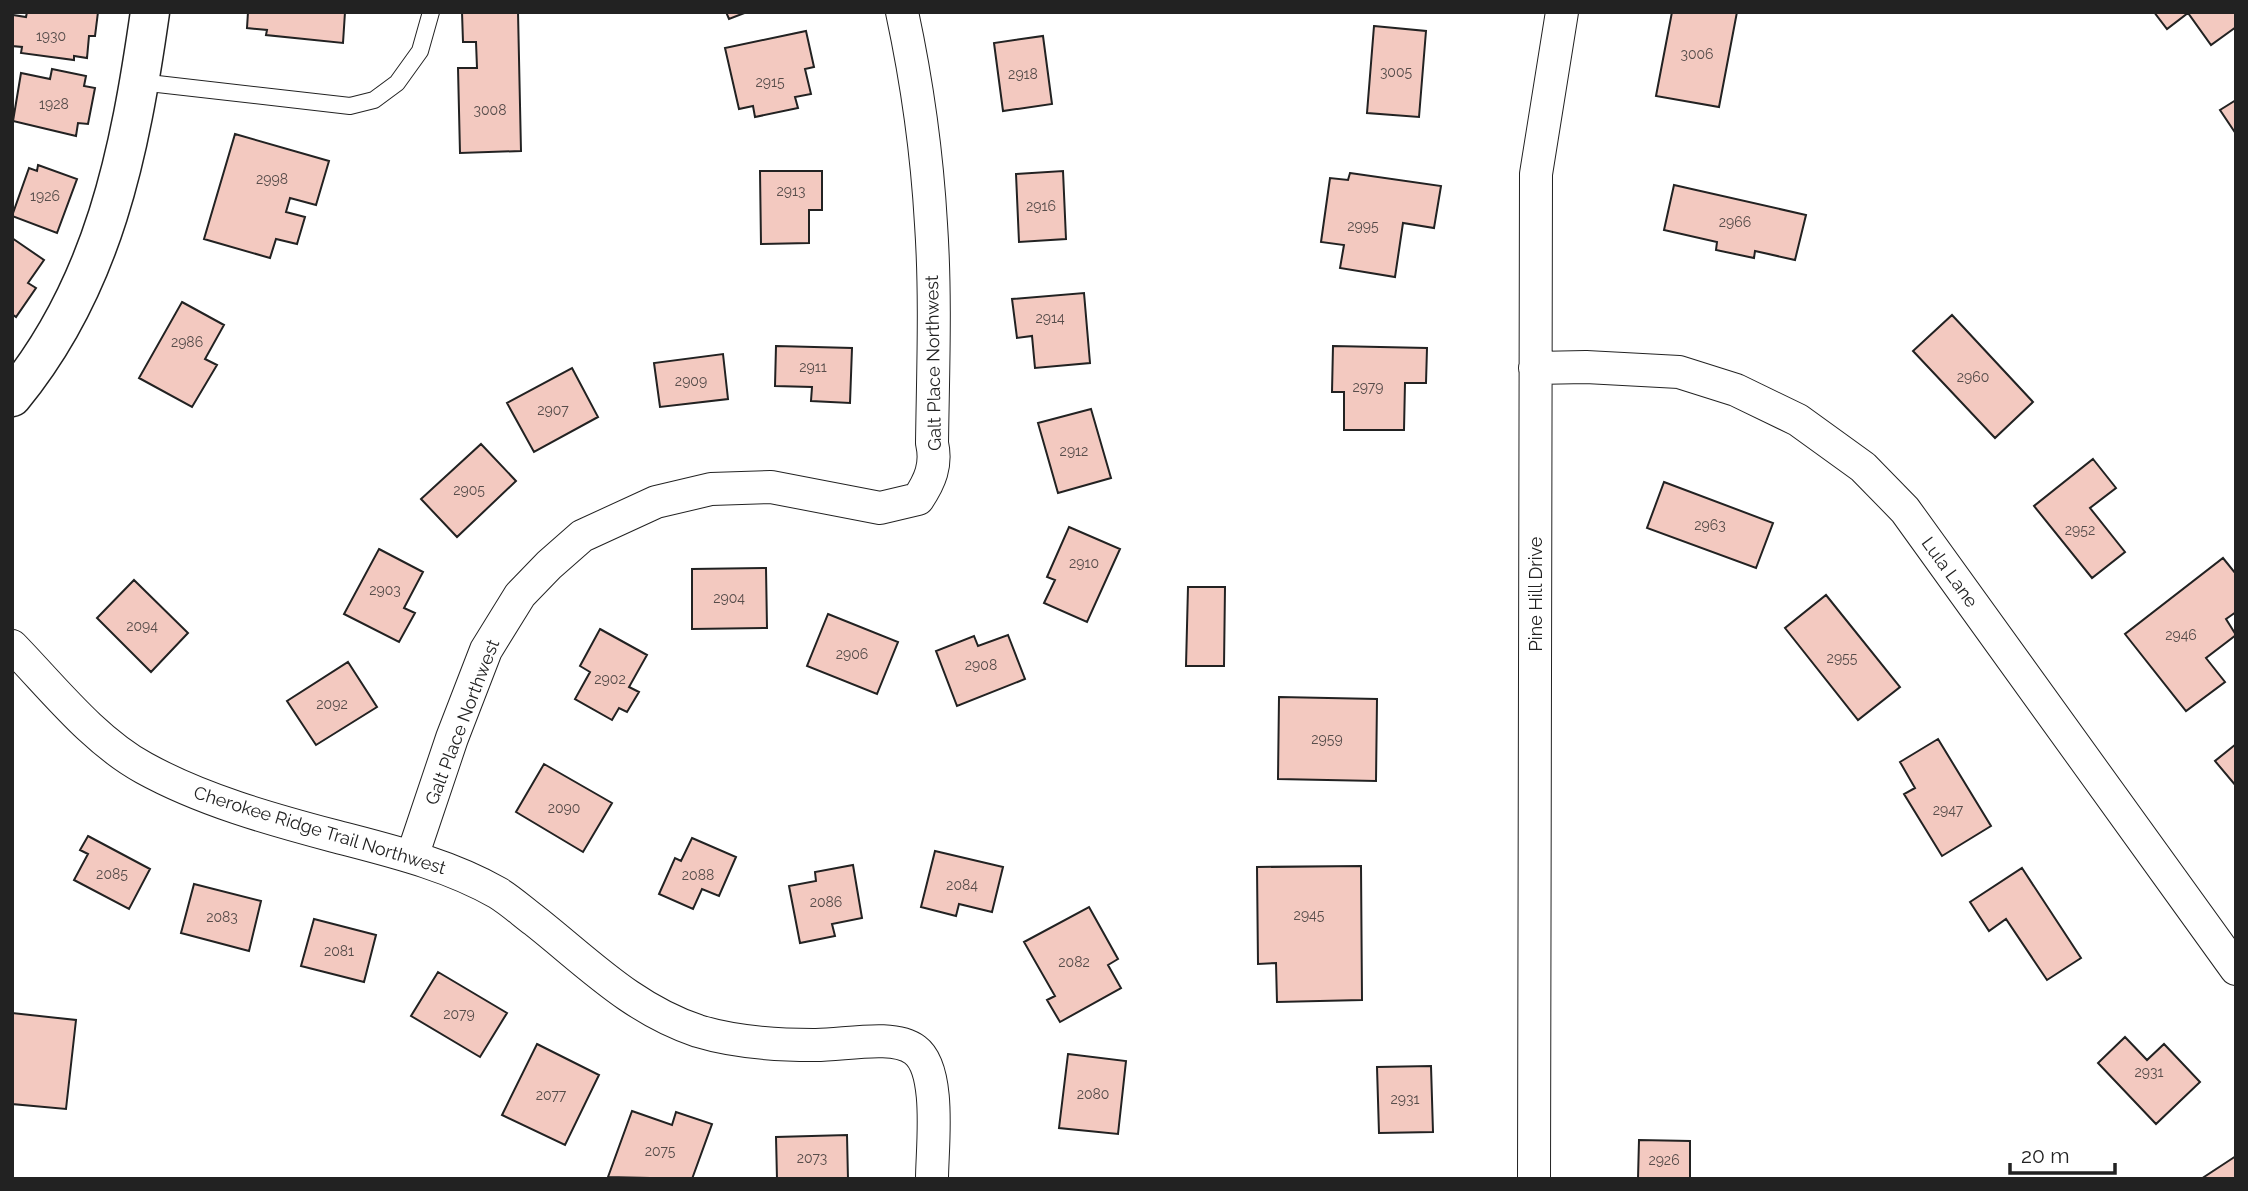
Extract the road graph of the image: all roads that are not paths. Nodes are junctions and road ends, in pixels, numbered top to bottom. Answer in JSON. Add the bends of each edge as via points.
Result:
{"nodes":[{"id":1,"x":150,"y":12,"type":"edge"},
{"id":2,"x":431,"y":12,"type":"edge"},
{"id":3,"x":902,"y":12,"type":"edge"},
{"id":4,"x":1562,"y":12,"type":"edge"},
{"id":5,"x":140,"y":82,"type":"junction"},
{"id":6,"x":1535,"y":368,"type":"junction"},
{"id":7,"x":12,"y":397,"type":"edge"},
{"id":8,"x":12,"y":646,"type":"edge"},
{"id":9,"x":412,"y":857,"type":"junction"},
{"id":10,"x":2236,"y":969,"type":"edge"},
{"id":11,"x":932,"y":1179,"type":"edge"},
{"id":12,"x":1534,"y":1179,"type":"edge"}],
"edges":[{"from":1,"to":5,"type":"main road"},
{"from":2,"to":5,"type":"lane","via":[[420,51],[397,83],[374,100],[350,106]]},
{"from":3,"to":9,"type":"street","name":"Galt Place Northwest","via":[[916,76],[931,223],[935,456],[929,482],[918,499],[880,508],[771,487],[711,489],[656,502],[582,536],[520,595],[486,650]]},
{"from":4,"to":6,"type":"street","name":"Pine Hill Drive","via":[[1536,174]]},
{"from":5,"to":7,"type":"main road","via":[[117,192],[96,254],[50,345]]},
{"from":6,"to":10,"type":"street","name":"Lula Lane","via":[[1679,372],[1736,390],[1798,420],[1863,467],[1905,510]]},
{"from":6,"to":12,"type":"street","name":"Pine Hill Drive"},
{"from":8,"to":9,"type":"street","name":"Cherokee Ridge Trail Northwest","via":[[108,744],[142,767],[198,795]]},
{"from":9,"to":11,"type":"street","name":"Cherokee Ridge Trail Northwest","via":[[500,894],[624,995],[699,1031],[743,1040],[814,1045],[878,1042],[912,1048],[928,1068]]}]}
